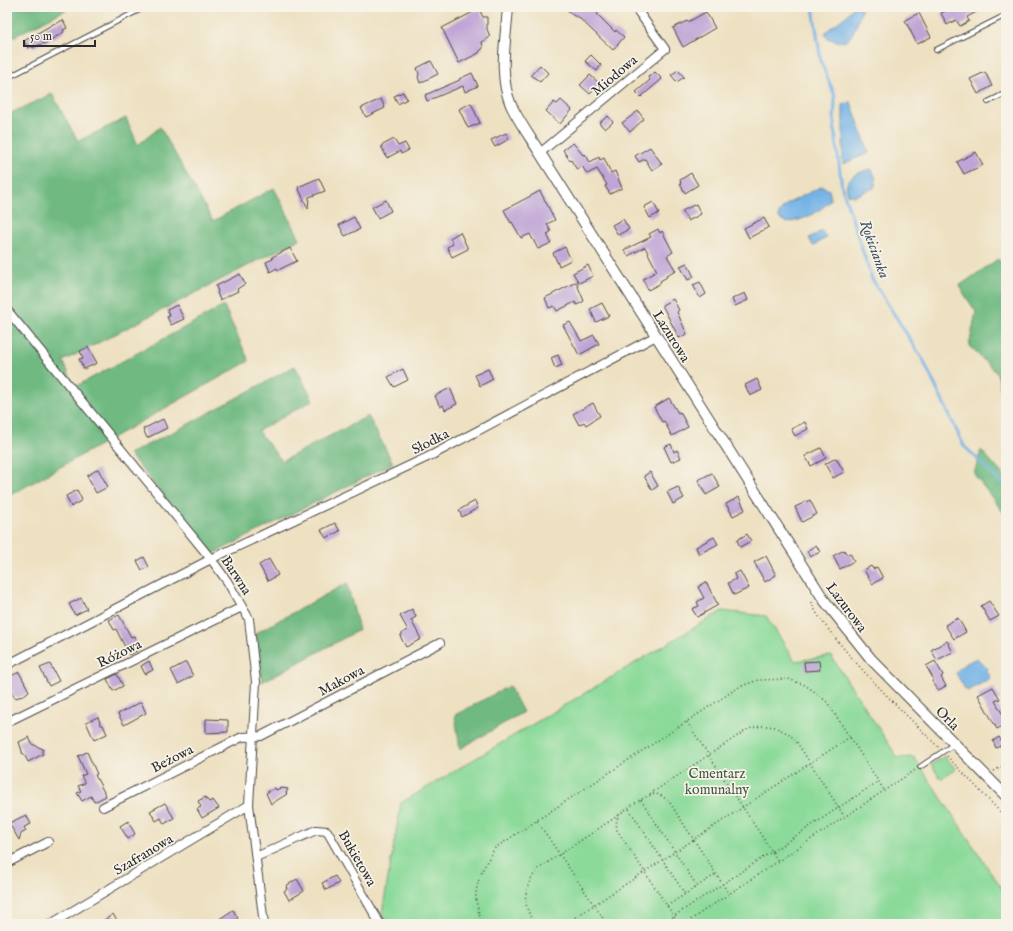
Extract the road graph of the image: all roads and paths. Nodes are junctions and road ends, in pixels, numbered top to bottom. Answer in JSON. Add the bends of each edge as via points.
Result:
{"nodes":[{"id":1,"x":145,"y":7,"type":"edge"},
{"id":2,"x":508,"y":7,"type":"edge"},
{"id":3,"x":635,"y":7,"type":"edge"},
{"id":4,"x":1006,"y":15,"type":"edge"},
{"id":5,"x":936,"y":50,"type":"dead end"},
{"id":6,"x":7,"y":78,"type":"edge"},
{"id":7,"x":1006,"y":93,"type":"edge"},
{"id":8,"x":988,"y":102,"type":"dead end"},
{"id":9,"x":540,"y":153,"type":"junction"},
{"id":10,"x":7,"y":310,"type":"edge"},
{"id":11,"x":656,"y":336,"type":"junction"},
{"id":12,"x":211,"y":560,"type":"junction"},
{"id":13,"x":242,"y":607,"type":"junction"},
{"id":14,"x":440,"y":643,"type":"dead end"},
{"id":15,"x":871,"y":659,"type":"joint"},
{"id":16,"x":7,"y":665,"type":"edge"},
{"id":17,"x":7,"y":722,"type":"edge"},
{"id":18,"x":687,"y":722,"type":"junction"},
{"id":19,"x":253,"y":737,"type":"junction"},
{"id":20,"x":850,"y":737,"type":"junction"},
{"id":21,"x":954,"y":743,"type":"junction"},
{"id":22,"x":709,"y":755,"type":"junction"},
{"id":23,"x":810,"y":763,"type":"junction"},
{"id":24,"x":1006,"y":764,"type":"edge"},
{"id":25,"x":920,"y":767,"type":"joint"},
{"id":26,"x":980,"y":770,"type":"junction"},
{"id":27,"x":992,"y":772,"type":"dead end"},
{"id":28,"x":879,"y":781,"type":"junction"},
{"id":29,"x":884,"y":790,"type":"junction"},
{"id":30,"x":648,"y":795,"type":"junction"},
{"id":31,"x":1006,"y":796,"type":"edge"},
{"id":32,"x":641,"y":800,"type":"junction"},
{"id":33,"x":249,"y":805,"type":"junction"},
{"id":34,"x":103,"y":807,"type":"dead end"},
{"id":35,"x":743,"y":807,"type":"junction"},
{"id":36,"x":838,"y":808,"type":"junction"},
{"id":37,"x":628,"y":809,"type":"junction"},
{"id":38,"x":621,"y":814,"type":"junction"},
{"id":39,"x":844,"y":817,"type":"junction"},
{"id":40,"x":1006,"y":818,"type":"edge"},
{"id":41,"x":536,"y":821,"type":"junction"},
{"id":42,"x":693,"y":840,"type":"junction"},
{"id":43,"x":48,"y":842,"type":"dead end"},
{"id":44,"x":675,"y":852,"type":"junction"},
{"id":45,"x":772,"y":852,"type":"junction"},
{"id":46,"x":560,"y":855,"type":"junction"},
{"id":47,"x":256,"y":857,"type":"junction"},
{"id":48,"x":663,"y":860,"type":"junction"},
{"id":49,"x":778,"y":861,"type":"junction"},
{"id":50,"x":7,"y":862,"type":"edge"},
{"id":51,"x":644,"y":872,"type":"junction"},
{"id":52,"x":716,"y":874,"type":"junction"},
{"id":53,"x":722,"y":884,"type":"junction"},
{"id":54,"x":697,"y":886,"type":"junction"},
{"id":55,"x":685,"y":894,"type":"junction"},
{"id":56,"x":729,"y":894,"type":"junction"},
{"id":57,"x":594,"y":905,"type":"junction"},
{"id":58,"x":667,"y":906,"type":"junction"},
{"id":59,"x":674,"y":916,"type":"junction"},
{"id":60,"x":50,"y":924,"type":"edge"},
{"id":61,"x":264,"y":924,"type":"edge"},
{"id":62,"x":380,"y":924,"type":"edge"},
{"id":63,"x":481,"y":924,"type":"edge"},
{"id":64,"x":535,"y":924,"type":"edge"},
{"id":65,"x":565,"y":924,"type":"edge"},
{"id":66,"x":607,"y":924,"type":"edge"},
{"id":67,"x":662,"y":924,"type":"edge"},
{"id":68,"x":679,"y":924,"type":"edge"},
{"id":69,"x":684,"y":924,"type":"edge"}],
"edges":[{"from":1,"to":6,"type":"lane"},
{"from":2,"to":9,"type":"street","name":"Lazurowa","via":[[504,58],[506,89],[511,105]]},
{"from":3,"to":9,"type":"street","name":"Miodowa","via":[[664,49]]},
{"from":4,"to":5,"type":"lane"},
{"from":7,"to":8,"type":"lane"},
{"from":9,"to":11,"type":"street","name":"Lazurowa"},
{"from":10,"to":12,"type":"street","name":"Barwna"},
{"from":11,"to":12,"type":"street","name":"Słodka","via":[[434,454]]},
{"from":11,"to":15,"type":"street","name":"Lazurowa","via":[[824,600]]},
{"from":12,"to":13,"type":"street","name":"Barwna","via":[[228,581]]},
{"from":12,"to":16,"type":"street","name":"Słodka"},
{"from":13,"to":17,"type":"street","name":"Różowa"},
{"from":13,"to":19,"type":"street","name":"Barwna","via":[[249,619],[256,682]]},
{"from":14,"to":19,"type":"street","name":"Makowa","via":[[261,736]]},
{"from":15,"to":21,"type":"street","name":"Orla"},
{"from":18,"to":20,"type":"path","via":[[740,687],[758,680],[788,679],[805,685],[827,702]]},
{"from":18,"to":22,"type":"path"},
{"from":18,"to":41,"type":"path"},
{"from":19,"to":33,"type":"street","name":"Barwna"},
{"from":19,"to":34,"type":"street","name":"Beżowa","via":[[242,737]]},
{"from":20,"to":23,"type":"path"},
{"from":20,"to":28,"type":"path"},
{"from":21,"to":25,"type":"lane"},
{"from":21,"to":26,"type":"street","name":"Orla"},
{"from":22,"to":23,"type":"path","via":[[748,729],[768,726],[789,734]]},
{"from":22,"to":30,"type":"path"},
{"from":22,"to":35,"type":"path"},
{"from":23,"to":35,"type":"path"},
{"from":23,"to":36,"type":"path"},
{"from":24,"to":27,"type":"path"},
{"from":25,"to":29,"type":"path"},
{"from":26,"to":31,"type":"street","name":"Orla"},
{"from":26,"to":40,"type":"path","via":[[971,780]]},
{"from":28,"to":29,"type":"path"},
{"from":28,"to":36,"type":"path"},
{"from":29,"to":39,"type":"path"},
{"from":30,"to":32,"type":"path"},
{"from":30,"to":42,"type":"path","via":[[656,794],[667,800]]},
{"from":32,"to":37,"type":"path"},
{"from":32,"to":44,"type":"path"},
{"from":33,"to":47,"type":"street","name":"Barwna"},
{"from":33,"to":60,"type":"street","name":"Szafranowa"},
{"from":35,"to":42,"type":"path"},
{"from":35,"to":45,"type":"path"},
{"from":36,"to":39,"type":"path"},
{"from":36,"to":45,"type":"path"},
{"from":37,"to":38,"type":"path"},
{"from":37,"to":48,"type":"path"},
{"from":38,"to":46,"type":"path"},
{"from":38,"to":51,"type":"path","via":[[616,823],[617,830]]},
{"from":39,"to":49,"type":"path"},
{"from":41,"to":46,"type":"path"},
{"from":41,"to":63,"type":"path","via":[[495,848],[485,862],[476,898]]},
{"from":42,"to":44,"type":"path"},
{"from":42,"to":52,"type":"path"},
{"from":43,"to":50,"type":"street"},
{"from":44,"to":48,"type":"path"},
{"from":44,"to":54,"type":"path"},
{"from":45,"to":49,"type":"path"},
{"from":45,"to":53,"type":"path"},
{"from":46,"to":57,"type":"path"},
{"from":46,"to":64,"type":"path","via":[[538,869],[527,889],[527,908]]},
{"from":47,"to":61,"type":"street","name":"Barwna"},
{"from":47,"to":62,"type":"street","name":"Bukietowa","via":[[316,830],[327,831]]},
{"from":48,"to":51,"type":"path"},
{"from":48,"to":55,"type":"path"},
{"from":49,"to":56,"type":"path"},
{"from":51,"to":57,"type":"path"},
{"from":51,"to":58,"type":"path"},
{"from":52,"to":53,"type":"path"},
{"from":52,"to":54,"type":"path"},
{"from":53,"to":56,"type":"path"},
{"from":53,"to":59,"type":"path"},
{"from":54,"to":55,"type":"path"},
{"from":55,"to":58,"type":"path"},
{"from":56,"to":69,"type":"path"},
{"from":57,"to":65,"type":"path"},
{"from":57,"to":66,"type":"path"},
{"from":58,"to":59,"type":"path"},
{"from":59,"to":67,"type":"path"},
{"from":59,"to":68,"type":"path"}]}
